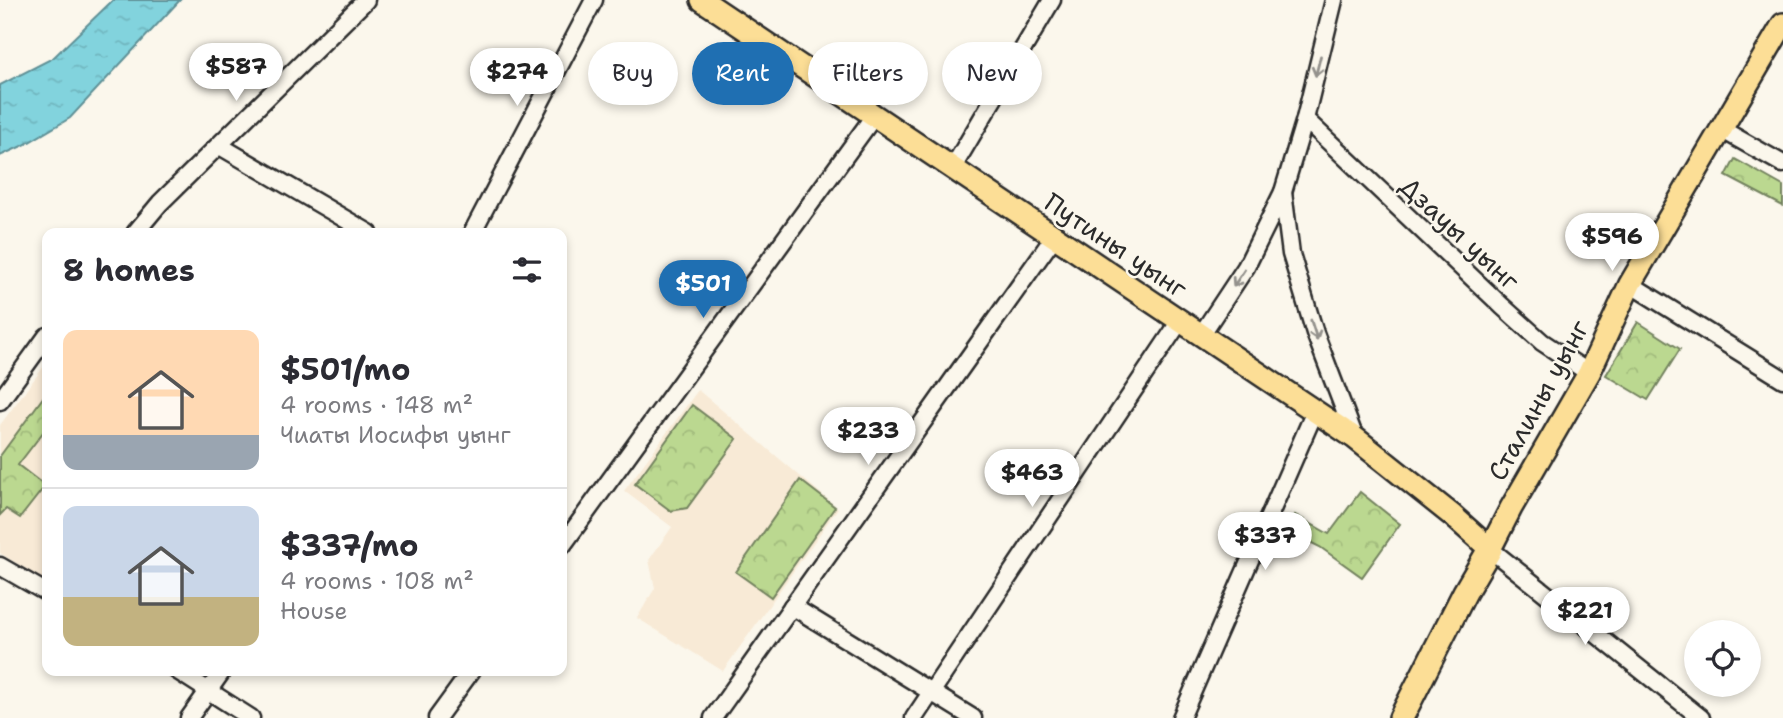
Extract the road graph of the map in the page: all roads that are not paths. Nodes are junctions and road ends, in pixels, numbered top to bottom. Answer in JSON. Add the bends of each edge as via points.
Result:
{"nodes":[{"id":1,"x":366,"y":0,"type":"edge"},
{"id":2,"x":594,"y":0,"type":"edge"},
{"id":3,"x":702,"y":0,"type":"edge"},
{"id":4,"x":1052,"y":0,"type":"edge"},
{"id":5,"x":1334,"y":0,"type":"edge"},
{"id":6,"x":1783,"y":24,"type":"edge"},
{"id":7,"x":874,"y":116,"type":"junction"},
{"id":8,"x":1305,"y":119,"type":"junction"},
{"id":9,"x":1721,"y":129,"type":"junction"},
{"id":10,"x":220,"y":146,"type":"junction"},
{"id":11,"x":1783,"y":164,"type":"edge"},
{"id":12,"x":952,"y":169,"type":"junction"},
{"id":13,"x":1283,"y":192,"type":"junction"},
{"id":14,"x":139,"y":228,"type":"edge"},
{"id":15,"x":360,"y":228,"type":"edge"},
{"id":16,"x":475,"y":228,"type":"edge"},
{"id":17,"x":1054,"y":237,"type":"junction"},
{"id":18,"x":1630,"y":284,"type":"junction"},
{"id":19,"x":1180,"y":321,"type":"junction"},
{"id":20,"x":1201,"y":335,"type":"junction"},
{"id":21,"x":42,"y":343,"type":"edge"},
{"id":22,"x":1589,"y":373,"type":"junction"},
{"id":23,"x":1783,"y":379,"type":"edge"},
{"id":24,"x":0,"y":401,"type":"edge"},
{"id":25,"x":1315,"y":411,"type":"junction"},
{"id":26,"x":1355,"y":438,"type":"junction"},
{"id":27,"x":567,"y":539,"type":"edge"},
{"id":28,"x":1490,"y":549,"type":"junction"},
{"id":29,"x":0,"y":566,"type":"edge"},
{"id":30,"x":42,"y":590,"type":"edge"},
{"id":31,"x":792,"y":606,"type":"junction"},
{"id":32,"x":186,"y":676,"type":"edge"},
{"id":33,"x":219,"y":676,"type":"edge"},
{"id":34,"x":468,"y":676,"type":"edge"},
{"id":35,"x":209,"y":690,"type":"junction"},
{"id":36,"x":932,"y":692,"type":"junction"},
{"id":37,"x":189,"y":718,"type":"edge"},
{"id":38,"x":251,"y":718,"type":"edge"},
{"id":39,"x":437,"y":718,"type":"edge"},
{"id":40,"x":713,"y":718,"type":"edge"},
{"id":41,"x":914,"y":718,"type":"edge"},
{"id":42,"x":973,"y":718,"type":"edge"},
{"id":43,"x":1181,"y":718,"type":"edge"},
{"id":44,"x":1401,"y":718,"type":"edge"},
{"id":45,"x":1701,"y":718,"type":"edge"}],
"edges":[{"from":1,"to":10,"type":"street"},
{"from":2,"to":16,"type":"street"},
{"from":3,"to":7,"type":"main road","name":"Путины уынг"},
{"from":4,"to":12,"type":"street"},
{"from":5,"to":8,"type":"street","one_way":true},
{"from":6,"to":9,"type":"main road","name":"Сталины уынг"},
{"from":7,"to":12,"type":"main road","name":"Путины уынг"},
{"from":7,"to":27,"type":"street"},
{"from":8,"to":13,"type":"street"},
{"from":8,"to":22,"type":"street","name":"Дзауы уынг","via":[[1542,342]]},
{"from":9,"to":11,"type":"street"},
{"from":9,"to":18,"type":"main road","name":"Сталины уынг"},
{"from":10,"to":14,"type":"street"},
{"from":10,"to":15,"type":"street"},
{"from":12,"to":17,"type":"main road","name":"Путины уынг"},
{"from":13,"to":20,"type":"street","one_way":true,"via":[[1246,267]]},
{"from":13,"to":26,"type":"street","one_way":true,"via":[[1295,268]]},
{"from":17,"to":19,"type":"main road","name":"Путины уынг"},
{"from":17,"to":31,"type":"street"},
{"from":18,"to":22,"type":"main road","name":"Сталины уынг"},
{"from":18,"to":23,"type":"street"},
{"from":19,"to":20,"type":"main road","name":"Путины уынг"},
{"from":19,"to":36,"type":"street"},
{"from":20,"to":25,"type":"main road","name":"Путины уынг"},
{"from":21,"to":24,"type":"street"},
{"from":22,"to":28,"type":"main road","name":"Сталины уынг"},
{"from":25,"to":26,"type":"main road","name":"Путины уынг"},
{"from":25,"to":43,"type":"street"},
{"from":26,"to":28,"type":"main road","name":"Путины уынг"},
{"from":28,"to":44,"type":"highway"},
{"from":28,"to":45,"type":"street"},
{"from":29,"to":30,"type":"street"},
{"from":31,"to":36,"type":"street"},
{"from":31,"to":40,"type":"street"},
{"from":32,"to":35,"type":"street"},
{"from":33,"to":35,"type":"street"},
{"from":34,"to":39,"type":"street"},
{"from":35,"to":37,"type":"street"},
{"from":35,"to":38,"type":"street"},
{"from":36,"to":41,"type":"street"},
{"from":36,"to":42,"type":"street"}]}
